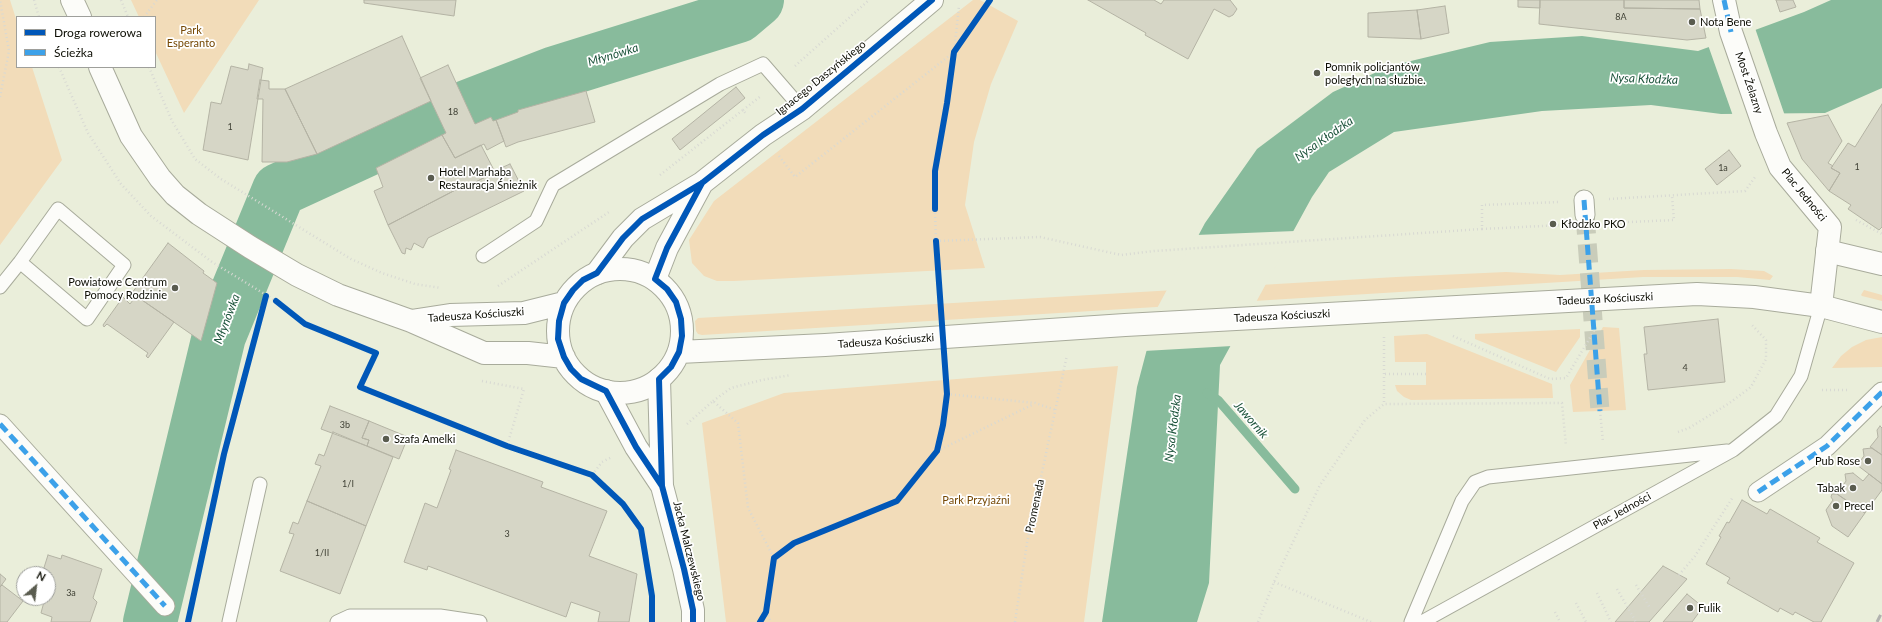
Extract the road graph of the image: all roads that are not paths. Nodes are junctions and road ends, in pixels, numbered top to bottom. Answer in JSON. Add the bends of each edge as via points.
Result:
{"nodes":[{"id":1,"x":72,"y":0,"type":"edge"},
{"id":2,"x":932,"y":0,"type":"edge"},
{"id":3,"x":1724,"y":0,"type":"edge"},
{"id":4,"x":80,"y":16,"type":"edge"},
{"id":5,"x":100,"y":68,"type":"edge"},
{"id":6,"x":802,"y":109,"type":"junction"},
{"id":7,"x":1766,"y":133,"type":"joint"},
{"id":8,"x":702,"y":183,"type":"junction"},
{"id":9,"x":1827,"y":251,"type":"junction"},
{"id":10,"x":483,"y":256,"type":"dead end"},
{"id":11,"x":20,"y":262,"type":"junction"},
{"id":12,"x":1882,"y":264,"type":"edge"},
{"id":13,"x":597,"y":273,"type":"junction"},
{"id":14,"x":655,"y":279,"type":"junction"},
{"id":15,"x":0,"y":287,"type":"edge"},
{"id":16,"x":564,"y":303,"type":"junction"},
{"id":17,"x":1821,"y":306,"type":"junction"},
{"id":18,"x":411,"y":321,"type":"junction"},
{"id":19,"x":1882,"y":322,"type":"edge"},
{"id":20,"x":679,"y":352,"type":"junction"},
{"id":21,"x":564,"y":357,"type":"junction"},
{"id":22,"x":659,"y":379,"type":"junction"},
{"id":23,"x":606,"y":391,"type":"junction"},
{"id":24,"x":1882,"y":392,"type":"edge"},
{"id":25,"x":0,"y":424,"type":"edge"},
{"id":26,"x":1733,"y":450,"type":"junction"},
{"id":27,"x":260,"y":484,"type":"dead end"},
{"id":28,"x":662,"y":486,"type":"junction"},
{"id":29,"x":1758,"y":492,"type":"road end"},
{"id":30,"x":165,"y":606,"type":"dead end"},
{"id":31,"x":230,"y":622,"type":"edge"},
{"id":32,"x":337,"y":622,"type":"edge"},
{"id":33,"x":480,"y":622,"type":"edge"},
{"id":34,"x":693,"y":622,"type":"edge"},
{"id":35,"x":1411,"y":622,"type":"edge"},
{"id":36,"x":1422,"y":622,"type":"edge"}],
"edges":[{"from":1,"to":4,"type":"street"},
{"from":2,"to":6,"type":"street","name":"Ignacego Daszyńskiego"},
{"from":3,"to":7,"type":"street","name":"Most Żelazny","via":[[1731,32]]},
{"from":5,"to":18,"type":"street","name":"Tadeusza Kościuszki","via":[[131,136],[175,195],[199,214],[297,275],[338,295]]},
{"from":6,"to":8,"type":"street","name":"Ignacego Daszyńskiego","via":[[763,135]]},
{"from":6,"to":10,"type":"lane","via":[[763,64],[720,84],[553,185],[536,221]]},
{"from":7,"to":9,"type":"street","name":"Plac Jedności","via":[[1780,167],[1830,227]]},
{"from":8,"to":13,"type":"street","name":"Ignacego Daszyńskiego","via":[[642,219],[623,238]]},
{"from":8,"to":14,"type":"street","name":"Ignacego Daszyńskiego","via":[[666,248]]},
{"from":9,"to":12,"type":"street"},
{"from":9,"to":17,"type":"street","name":"Plac Jedności"},
{"from":11,"to":11,"type":"lane","via":[[58,210],[124,265],[87,319]]},
{"from":11,"to":15,"type":"lane"},
{"from":13,"to":14,"type":"street","via":[[617,268],[637,271]]},
{"from":13,"to":16,"type":"street","via":[[584,280]]},
{"from":14,"to":20,"type":"street","via":[[667,289],[676,302],[681,319],[682,336]]},
{"from":16,"to":18,"type":"street","name":"Tadeusza Kościuszki","via":[[524,313],[450,315]]},
{"from":16,"to":21,"type":"street","via":[[558,333]]},
{"from":17,"to":19,"type":"street","name":"Tadeusza Kościuszki"},
{"from":17,"to":20,"type":"street","name":"Tadeusza Kościuszki","via":[[1754,297],[1698,294]]},
{"from":17,"to":26,"type":"lane","name":"Plac Jedności","via":[[1801,376],[1776,416]]},
{"from":18,"to":21,"type":"street","name":"Tadeusza Kościuszki","via":[[484,353],[528,353]]},
{"from":20,"to":22,"type":"street","via":[[671,367]]},
{"from":21,"to":23,"type":"street","via":[[581,379]]},
{"from":22,"to":23,"type":"street","via":[[643,389],[624,393]]},
{"from":22,"to":28,"type":"street","name":"Jacka Malczewskiego"},
{"from":23,"to":28,"type":"street","name":"Jacka Malczewskiego","via":[[636,447]]},
{"from":24,"to":29,"type":"street","via":[[1827,446]]},
{"from":25,"to":30,"type":"street"},
{"from":26,"to":35,"type":"lane","via":[[1488,477],[1475,482],[1462,501]]},
{"from":26,"to":36,"type":"lane","name":"Plac Jedności"},
{"from":27,"to":31,"type":"lane"},
{"from":28,"to":34,"type":"street","name":"Jacka Malczewskiego","via":[[693,610]]},
{"from":32,"to":33,"type":"lane","via":[[350,616],[440,616]]}]}
